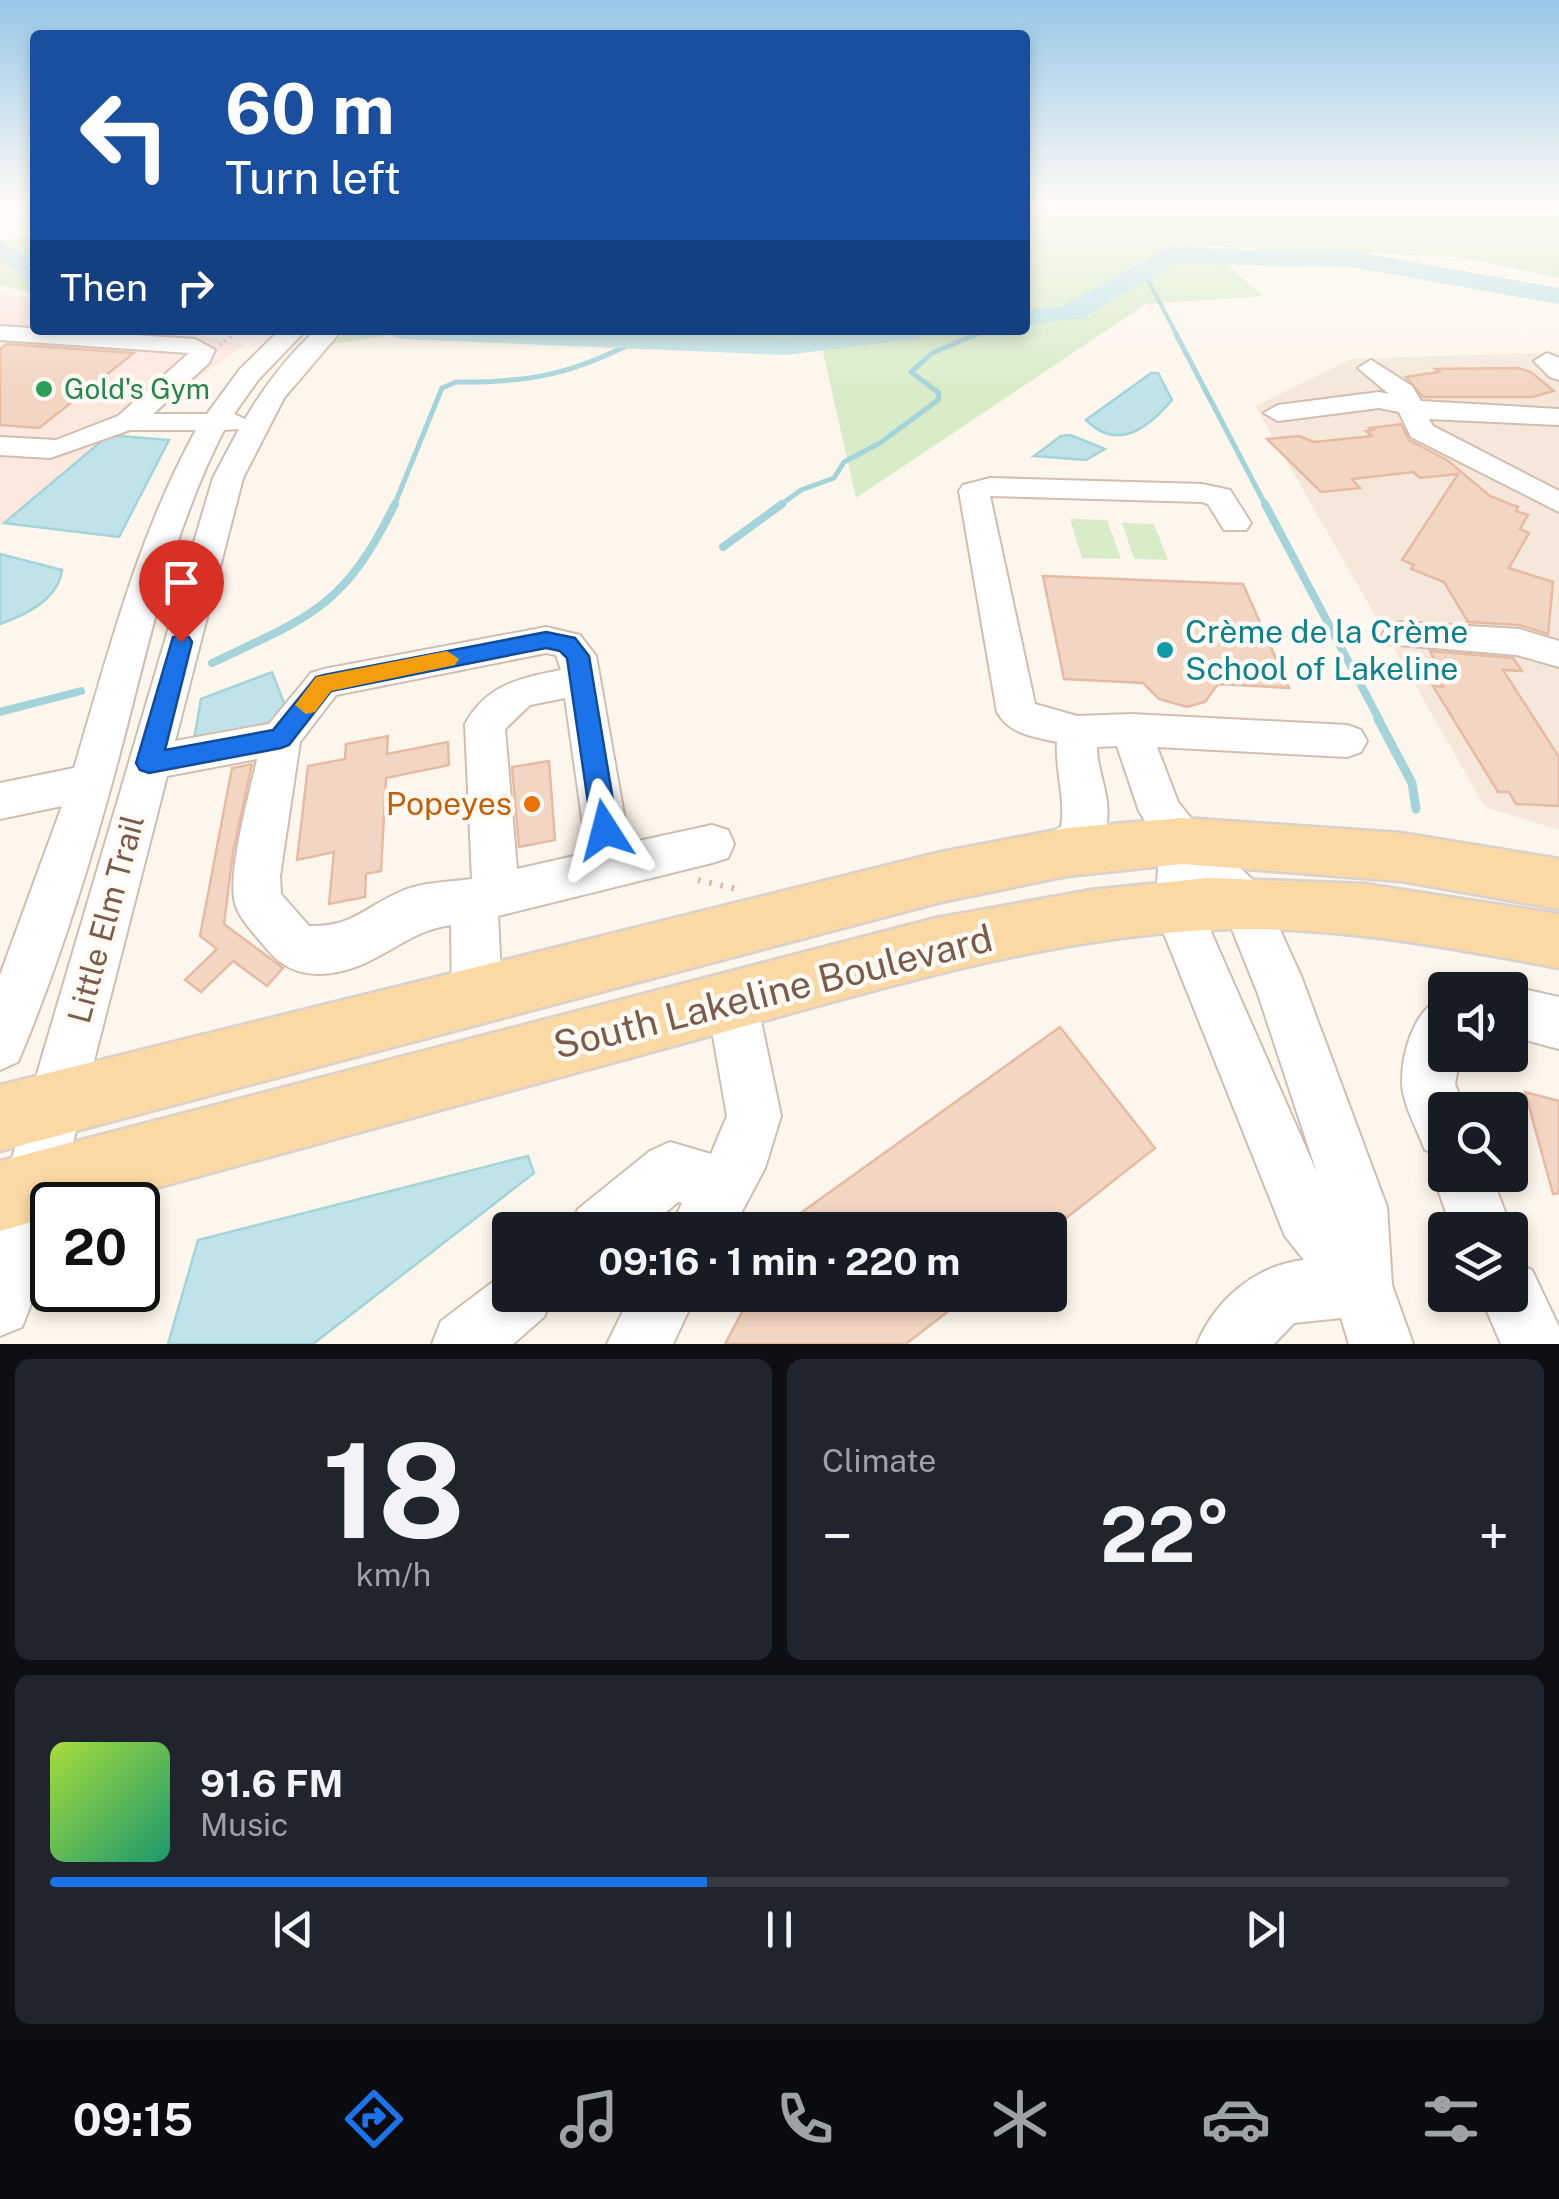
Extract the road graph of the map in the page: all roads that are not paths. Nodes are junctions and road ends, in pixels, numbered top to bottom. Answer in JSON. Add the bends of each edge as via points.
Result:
{"nodes":[{"id":1,"x":0,"y":332,"type":"edge"},
{"id":2,"x":30,"y":335,"type":"edge"},
{"id":3,"x":34,"y":335,"type":"edge"},
{"id":4,"x":289,"y":335,"type":"edge"},
{"id":5,"x":325,"y":335,"type":"edge"},
{"id":6,"x":1371,"y":368,"type":"dead end"},
{"id":7,"x":1410,"y":406,"type":"junction"},
{"id":8,"x":1278,"y":413,"type":"dead end"},
{"id":9,"x":1559,"y":417,"type":"edge"},
{"id":10,"x":128,"y":422,"type":"junction"},
{"id":11,"x":235,"y":422,"type":"junction"},
{"id":12,"x":0,"y":446,"type":"edge"},
{"id":13,"x":1559,"y":503,"type":"edge"},
{"id":14,"x":1234,"y":523,"type":"dead end"},
{"id":15,"x":1400,"y":634,"type":"dead end"},
{"id":16,"x":1558,"y":652,"type":"edge"},
{"id":17,"x":582,"y":680,"type":"junction"},
{"id":18,"x":1131,"y":730,"type":"junction"},
{"id":19,"x":1077,"y":732,"type":"junction"},
{"id":20,"x":281,"y":738,"type":"junction"},
{"id":21,"x":1347,"y":741,"type":"dead end"},
{"id":22,"x":149,"y":763,"type":"junction"},
{"id":23,"x":91,"y":782,"type":"junction"},
{"id":24,"x":0,"y":801,"type":"edge"},
{"id":25,"x":1182,"y":841,"type":"junction"},
{"id":26,"x":712,"y":844,"type":"dead end"},
{"id":27,"x":1048,"y":856,"type":"junction"},
{"id":28,"x":611,"y":867,"type":"junction"},
{"id":29,"x":1559,"y":884,"type":"edge"},
{"id":30,"x":485,"y":898,"type":"junction"},
{"id":31,"x":1246,"y":903,"type":"junction"},
{"id":32,"x":1178,"y":908,"type":"junction"},
{"id":33,"x":1559,"y":941,"type":"edge"},
{"id":34,"x":477,"y":996,"type":"junction"},
{"id":35,"x":732,"y":1002,"type":"junction"},
{"id":36,"x":1528,"y":1015,"type":"edge"},
{"id":37,"x":1559,"y":1023,"type":"edge"},
{"id":38,"x":0,"y":1044,"type":"edge"},
{"id":39,"x":28,"y":1110,"type":"edge"},
{"id":40,"x":16,"y":1192,"type":"edge"},
{"id":41,"x":712,"y":1208,"type":"edge"},
{"id":42,"x":620,"y":1212,"type":"edge"},
{"id":43,"x":1360,"y":1285,"type":"junction"},
{"id":44,"x":0,"y":1304,"type":"edge"},
{"id":45,"x":502,"y":1312,"type":"edge"},
{"id":46,"x":656,"y":1312,"type":"edge"},
{"id":47,"x":1519,"y":1312,"type":"edge"},
{"id":48,"x":464,"y":1344,"type":"edge"},
{"id":49,"x":639,"y":1344,"type":"edge"},
{"id":50,"x":1230,"y":1344,"type":"edge"},
{"id":51,"x":1381,"y":1344,"type":"edge"},
{"id":52,"x":1534,"y":1344,"type":"edge"}],
"edges":[{"from":1,"to":2,"type":"street"},
{"from":3,"to":10,"type":"street","via":[[202,350]]},
{"from":4,"to":11,"type":"street","name":"Little Elm Trail","via":[[247,376]]},
{"from":5,"to":11,"type":"street","name":"Little Elm Trail"},
{"from":6,"to":7,"type":"street","via":[[1403,392]]},
{"from":7,"to":8,"type":"street","via":[[1379,400]]},
{"from":7,"to":9,"type":"street"},
{"from":7,"to":13,"type":"street","via":[[1420,431]]},
{"from":10,"to":11,"type":"street"},
{"from":10,"to":12,"type":"street","via":[[65,447]]},
{"from":11,"to":22,"type":"street","name":"Little Elm Trail","via":[[228,478]]},
{"from":11,"to":23,"type":"street","name":"Little Elm Trail","via":[[179,484]]},
{"from":14,"to":19,"type":"street","via":[[1219,497],[1202,493],[974,491],[1017,712]]},
{"from":15,"to":16,"type":"street","via":[[1519,642]]},
{"from":17,"to":20,"type":"street","via":[[578,656],[567,644],[546,640],[472,654],[324,684]]},
{"from":17,"to":28,"type":"street"},
{"from":17,"to":30,"type":"street","via":[[518,694],[484,724]]},
{"from":18,"to":19,"type":"street"},
{"from":18,"to":21,"type":"street"},
{"from":18,"to":25,"type":"street","via":[[1160,812]]},
{"from":19,"to":27,"type":"street","via":[[1086,804],[1082,836]]},
{"from":20,"to":22,"type":"street"},
{"from":20,"to":30,"type":"street","via":[[258,902],[296,949],[330,950],[368,938],[414,908]]},
{"from":22,"to":39,"type":"street","name":"Little Elm Trail"},
{"from":23,"to":24,"type":"street"},
{"from":23,"to":38,"type":"street","name":"Little Elm Trail"},
{"from":25,"to":27,"type":"main road","name":"South Lakeline Boulevard"},
{"from":25,"to":29,"type":"main road","name":"South Lakeline Boulevard","via":[[1401,857]]},
{"from":25,"to":31,"type":"street"},
{"from":25,"to":32,"type":"street"},
{"from":26,"to":28,"type":"street"},
{"from":27,"to":34,"type":"main road","name":"South Lakeline Boulevard"},
{"from":28,"to":30,"type":"street"},
{"from":30,"to":34,"type":"street"},
{"from":31,"to":32,"type":"main road","name":"South Lakeline Boulevard"},
{"from":31,"to":33,"type":"main road","name":"South Lakeline Boulevard","via":[[1393,914]]},
{"from":31,"to":43,"type":"street","via":[[1358,1207]]},
{"from":32,"to":35,"type":"main road","name":"South Lakeline Boulevard","via":[[1084,916],[936,946]]},
{"from":32,"to":43,"type":"street","via":[[1306,1215]]},
{"from":34,"to":39,"type":"main road","name":"South Lakeline Boulevard"},
{"from":35,"to":40,"type":"main road","name":"South Lakeline Boulevard"},
{"from":35,"to":41,"type":"street","via":[[754,1116]]},
{"from":36,"to":37,"type":"street"},
{"from":39,"to":40,"type":"street","name":"Little Elm Trail"},
{"from":40,"to":44,"type":"street","name":"Little Elm Trail"},
{"from":41,"to":42,"type":"street","via":[[670,1170]]},
{"from":43,"to":50,"type":"street","via":[[1279,1294]]},
{"from":43,"to":51,"type":"street"},
{"from":45,"to":48,"type":"street"},
{"from":46,"to":49,"type":"street"},
{"from":47,"to":52,"type":"street"}]}
